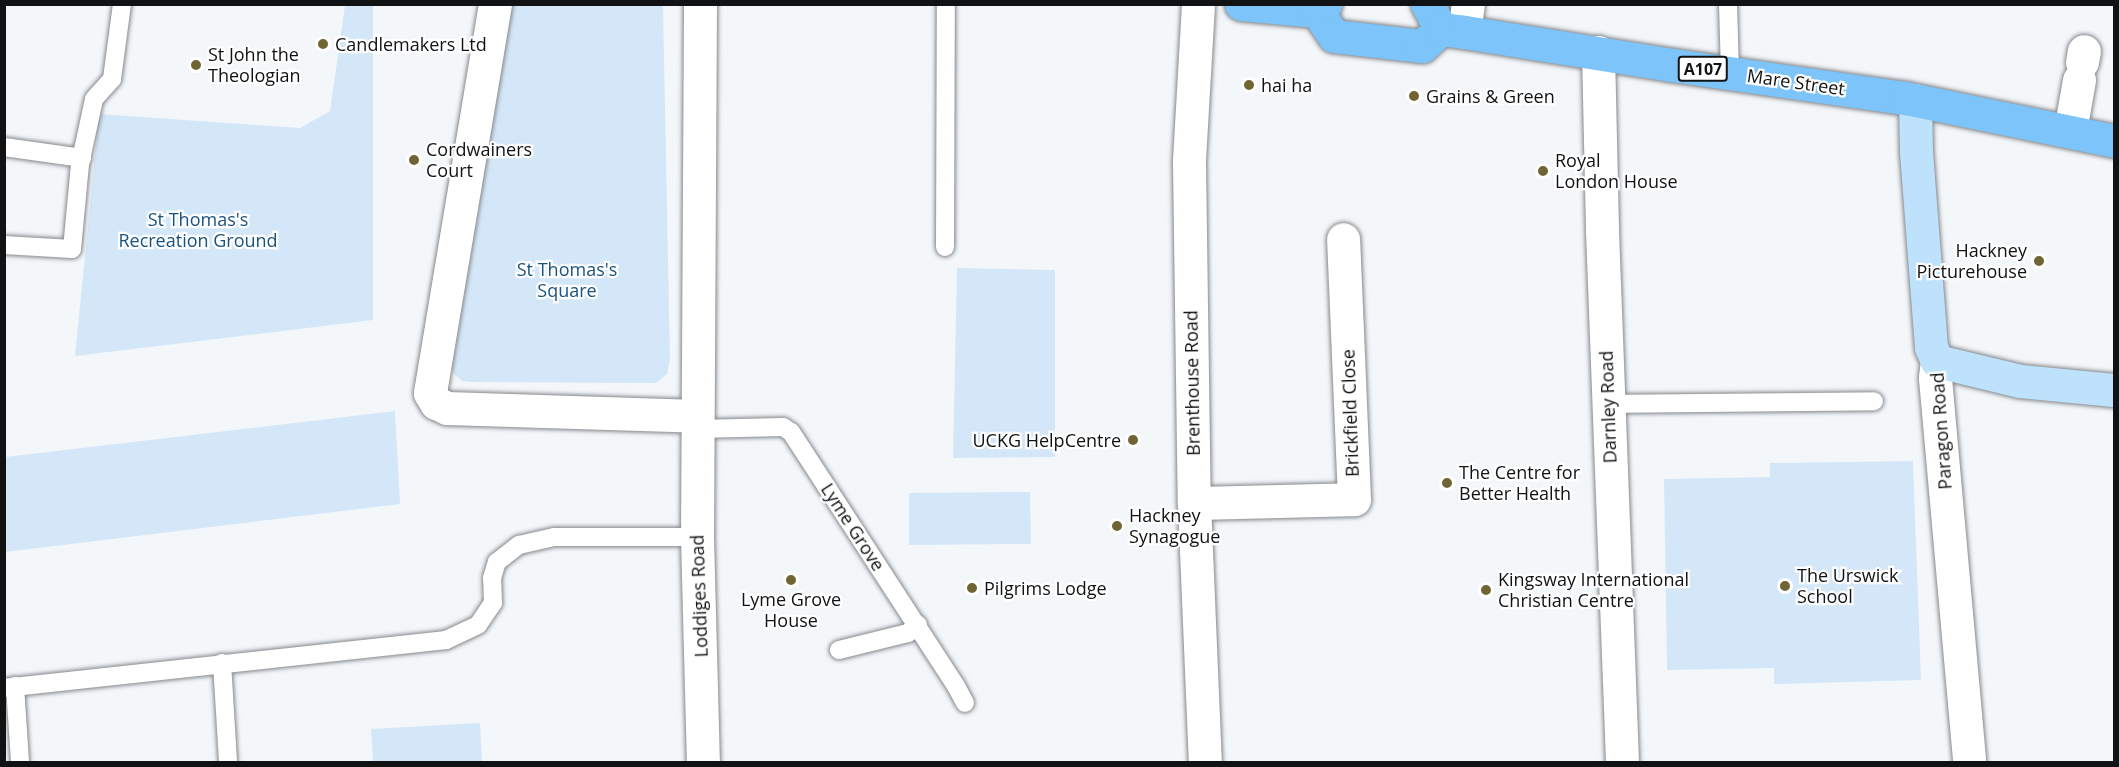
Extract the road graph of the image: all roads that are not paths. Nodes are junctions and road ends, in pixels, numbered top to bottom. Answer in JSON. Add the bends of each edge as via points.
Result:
{"nodes":[{"id":1,"x":122,"y":4,"type":"edge"},
{"id":2,"x":495,"y":4,"type":"edge"},
{"id":3,"x":700,"y":4,"type":"edge"},
{"id":4,"x":946,"y":4,"type":"edge"},
{"id":5,"x":1198,"y":4,"type":"edge"},
{"id":6,"x":1240,"y":4,"type":"edge"},
{"id":7,"x":1728,"y":4,"type":"edge"},
{"id":8,"x":1321,"y":8,"type":"edge"},
{"id":9,"x":1450,"y":17,"type":"edge"},
{"id":10,"x":1598,"y":52,"type":"junction"},
{"id":11,"x":2082,"y":64,"type":"dead end"},
{"id":12,"x":1730,"y":73,"type":"junction"},
{"id":13,"x":1915,"y":100,"type":"junction"},
{"id":14,"x":2070,"y":131,"type":"junction"},
{"id":15,"x":2115,"y":141,"type":"edge"},
{"id":16,"x":4,"y":147,"type":"edge"},
{"id":17,"x":82,"y":158,"type":"junction"},
{"id":18,"x":1343,"y":239,"type":"dead end"},
{"id":19,"x":4,"y":245,"type":"edge"},
{"id":20,"x":945,"y":247,"type":"dead end"},
{"id":21,"x":1936,"y":361,"type":"junction"},
{"id":22,"x":2115,"y":390,"type":"edge"},
{"id":23,"x":1874,"y":401,"type":"dead end"},
{"id":24,"x":1609,"y":404,"type":"junction"},
{"id":25,"x":697,"y":423,"type":"junction"},
{"id":26,"x":1194,"y":503,"type":"junction"},
{"id":27,"x":697,"y":537,"type":"junction"},
{"id":28,"x":918,"y":625,"type":"junction"},
{"id":29,"x":839,"y":650,"type":"dead end"},
{"id":30,"x":222,"y":663,"type":"junction"},
{"id":31,"x":10,"y":687,"type":"edge"},
{"id":32,"x":965,"y":703,"type":"dead end"},
{"id":33,"x":20,"y":762,"type":"edge"},
{"id":34,"x":228,"y":762,"type":"edge"},
{"id":35,"x":704,"y":762,"type":"edge"},
{"id":36,"x":1205,"y":762,"type":"edge"},
{"id":37,"x":1622,"y":762,"type":"edge"},
{"id":38,"x":1969,"y":762,"type":"edge"}],
"edges":[{"from":1,"to":17,"type":"lane","via":[[112,78],[94,99]]},
{"from":2,"to":25,"type":"street","via":[[430,393],[436,403],[447,408]]},
{"from":3,"to":25,"type":"street"},
{"from":4,"to":20,"type":"lane"},
{"from":5,"to":26,"type":"street","name":"Brenthouse Road","via":[[1189,162]]},
{"from":6,"to":8,"type":"main road","name":"Mare Street","number":"A107"},
{"from":7,"to":12,"type":"lane"},
{"from":8,"to":9,"type":"main road","name":"Mare Street","number":"A107","via":[[1334,36],[1422,46]]},
{"from":9,"to":10,"type":"main road","name":"Mare Street","number":"A107"},
{"from":10,"to":12,"type":"main road","name":"Mare Street","number":"A107"},
{"from":10,"to":24,"type":"street","name":"Darnley Road"},
{"from":11,"to":14,"type":"street"},
{"from":12,"to":13,"type":"main road","name":"Mare Street","number":"A107"},
{"from":13,"to":14,"type":"main road","name":"Mare Street","number":"A107"},
{"from":13,"to":21,"type":"main road","name":"Paragon Road","via":[[1931,348]]},
{"from":14,"to":15,"type":"main road","name":"Mare Street","number":"A107"},
{"from":16,"to":17,"type":"lane"},
{"from":17,"to":19,"type":"lane","via":[[72,249]]},
{"from":18,"to":26,"type":"street","name":"Brickfield Close","via":[[1354,500]]},
{"from":21,"to":22,"type":"main road","via":[[2020,381]]},
{"from":21,"to":38,"type":"street","name":"Paragon Road"},
{"from":23,"to":24,"type":"lane"},
{"from":24,"to":37,"type":"street","name":"Darnley Road"},
{"from":25,"to":27,"type":"street","name":"Loddiges Road"},
{"from":25,"to":28,"type":"lane","name":"Lyme Grove","via":[[783,427],[791,432]]},
{"from":26,"to":36,"type":"street","name":"Brenthouse Road"},
{"from":27,"to":30,"type":"lane","via":[[554,537],[519,545],[497,562],[492,578],[493,603],[478,625],[446,640]]},
{"from":27,"to":35,"type":"street","name":"Loddiges Road"},
{"from":28,"to":29,"type":"lane","via":[[908,633]]},
{"from":28,"to":32,"type":"lane","name":"Lyme Grove"},
{"from":30,"to":31,"type":"lane"},
{"from":30,"to":34,"type":"lane"},
{"from":31,"to":33,"type":"lane"}]}
